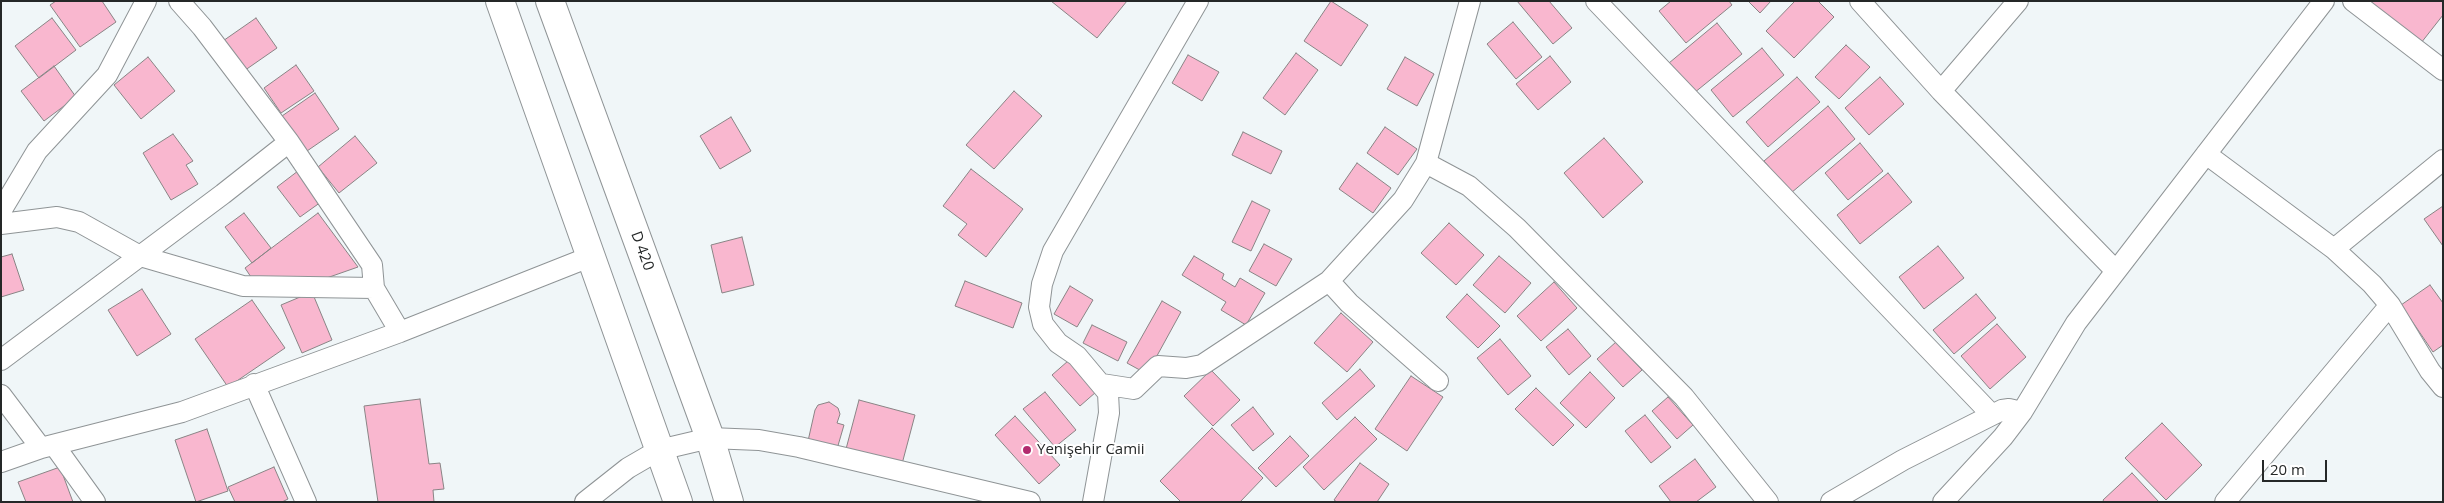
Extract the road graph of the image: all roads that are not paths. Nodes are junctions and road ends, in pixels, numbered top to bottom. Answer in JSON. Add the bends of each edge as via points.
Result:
{"nodes":[{"id":1,"x":146,"y":1,"type":"edge"},
{"id":2,"x":179,"y":1,"type":"edge"},
{"id":3,"x":500,"y":1,"type":"edge"},
{"id":4,"x":550,"y":1,"type":"edge"},
{"id":5,"x":1198,"y":1,"type":"edge"},
{"id":6,"x":1470,"y":1,"type":"edge"},
{"id":7,"x":1596,"y":1,"type":"edge"},
{"id":8,"x":1860,"y":1,"type":"edge"},
{"id":9,"x":2018,"y":1,"type":"edge"},
{"id":10,"x":2324,"y":1,"type":"edge"},
{"id":11,"x":2353,"y":1,"type":"edge"},
{"id":12,"x":2443,"y":70,"type":"edge"},
{"id":13,"x":1941,"y":91,"type":"junction"},
{"id":14,"x":289,"y":142,"type":"junction"},
{"id":15,"x":2206,"y":154,"type":"junction"},
{"id":16,"x":2443,"y":160,"type":"edge"},
{"id":17,"x":1426,"y":163,"type":"junction"},
{"id":18,"x":1,"y":211,"type":"edge"},
{"id":19,"x":1,"y":224,"type":"edge"},
{"id":20,"x":2334,"y":250,"type":"junction"},
{"id":21,"x":140,"y":256,"type":"junction"},
{"id":22,"x":592,"y":256,"type":"junction"},
{"id":23,"x":2116,"y":271,"type":"junction"},
{"id":24,"x":1329,"y":281,"type":"junction"},
{"id":25,"x":374,"y":288,"type":"junction"},
{"id":26,"x":2390,"y":305,"type":"junction"},
{"id":27,"x":400,"y":332,"type":"junction"},
{"id":28,"x":1,"y":360,"type":"edge"},
{"id":29,"x":1438,"y":381,"type":"dead end"},
{"id":30,"x":254,"y":384,"type":"junction"},
{"id":31,"x":1102,"y":384,"type":"junction"},
{"id":32,"x":2443,"y":387,"type":"edge"},
{"id":33,"x":1,"y":395,"type":"edge"},
{"id":34,"x":2022,"y":412,"type":"junction"},
{"id":35,"x":1992,"y":414,"type":"junction"},
{"id":36,"x":710,"y":438,"type":"junction"},
{"id":37,"x":48,"y":446,"type":"junction"},
{"id":38,"x":659,"y":450,"type":"junction"},
{"id":39,"x":1,"y":462,"type":"edge"},
{"id":40,"x":96,"y":502,"type":"edge"},
{"id":41,"x":306,"y":502,"type":"edge"},
{"id":42,"x":585,"y":502,"type":"edge"},
{"id":43,"x":678,"y":502,"type":"edge"},
{"id":44,"x":729,"y":502,"type":"edge"},
{"id":45,"x":1030,"y":502,"type":"edge"},
{"id":46,"x":1093,"y":502,"type":"edge"},
{"id":47,"x":1768,"y":502,"type":"edge"},
{"id":48,"x":1830,"y":502,"type":"edge"},
{"id":49,"x":1943,"y":502,"type":"edge"},
{"id":50,"x":2225,"y":502,"type":"edge"}],
"edges":[{"from":1,"to":18,"type":"street","via":[[107,75],[37,151]]},
{"from":2,"to":14,"type":"street"},
{"from":3,"to":22,"type":"highway"},
{"from":4,"to":36,"type":"highway","name":"D 420"},
{"from":5,"to":31,"type":"street","via":[[1053,251],[1042,284],[1039,306],[1043,324],[1058,343],[1077,356]]},
{"from":6,"to":17,"type":"street"},
{"from":7,"to":35,"type":"street"},
{"from":8,"to":13,"type":"street"},
{"from":9,"to":13,"type":"street"},
{"from":10,"to":15,"type":"street"},
{"from":11,"to":12,"type":"street"},
{"from":13,"to":23,"type":"street"},
{"from":14,"to":21,"type":"street"},
{"from":14,"to":25,"type":"street","via":[[372,265]]},
{"from":15,"to":20,"type":"street"},
{"from":15,"to":23,"type":"street"},
{"from":16,"to":20,"type":"street"},
{"from":17,"to":24,"type":"street","via":[[1403,200]]},
{"from":17,"to":47,"type":"street","via":[[1469,186],[1517,228],[1684,397]]},
{"from":19,"to":21,"type":"street","via":[[57,218],[79,222]]},
{"from":20,"to":26,"type":"street"},
{"from":21,"to":25,"type":"street","via":[[243,286]]},
{"from":21,"to":28,"type":"street"},
{"from":22,"to":27,"type":"street"},
{"from":22,"to":38,"type":"highway"},
{"from":23,"to":34,"type":"street","via":[[2076,323]]},
{"from":24,"to":29,"type":"street"},
{"from":24,"to":31,"type":"street","via":[[1202,365],[1186,368],[1158,366],[1134,389]]},
{"from":25,"to":27,"type":"street"},
{"from":26,"to":32,"type":"street"},
{"from":26,"to":50,"type":"street"},
{"from":27,"to":30,"type":"street"},
{"from":30,"to":37,"type":"street","via":[[182,412]]},
{"from":30,"to":41,"type":"street"},
{"from":31,"to":46,"type":"street","via":[[1108,393],[1109,413]]},
{"from":33,"to":37,"type":"street"},
{"from":34,"to":35,"type":"street","via":[[2009,408]]},
{"from":34,"to":49,"type":"street"},
{"from":35,"to":48,"type":"street"},
{"from":36,"to":38,"type":"street"},
{"from":36,"to":44,"type":"highway","name":"D 420"},
{"from":36,"to":45,"type":"street","via":[[758,440],[799,447]]},
{"from":37,"to":39,"type":"street"},
{"from":37,"to":40,"type":"street"},
{"from":38,"to":42,"type":"street","via":[[628,468]]},
{"from":38,"to":43,"type":"highway"}]}
